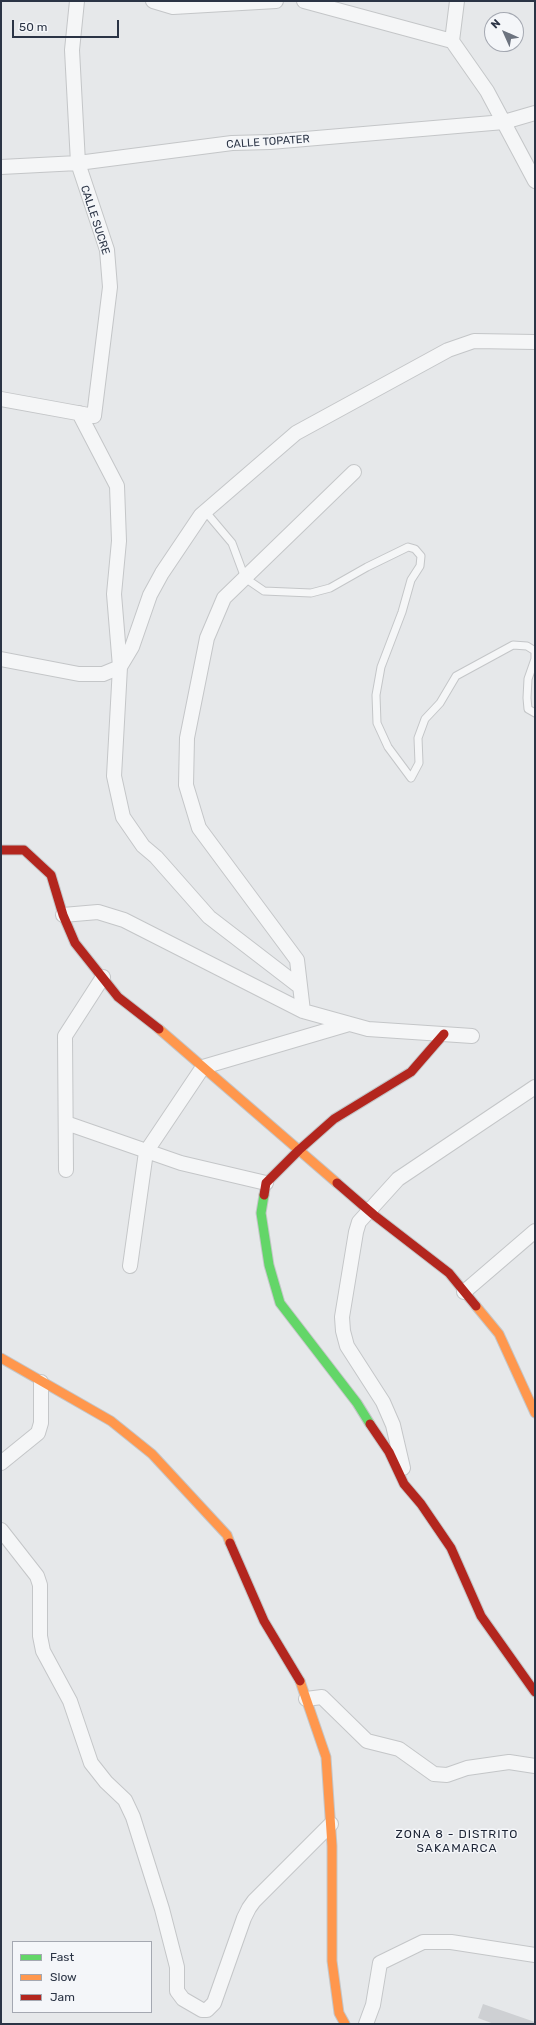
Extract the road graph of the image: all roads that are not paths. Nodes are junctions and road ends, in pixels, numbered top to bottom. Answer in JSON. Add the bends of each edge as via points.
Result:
{"nodes":[{"id":1,"x":77,"y":1,"type":"edge"},
{"id":2,"x":153,"y":1,"type":"edge"},
{"id":3,"x":276,"y":1,"type":"edge"},
{"id":4,"x":304,"y":1,"type":"edge"},
{"id":5,"x":457,"y":1,"type":"edge"},
{"id":6,"x":452,"y":41,"type":"junction"},
{"id":7,"x":535,"y":113,"type":"edge"},
{"id":8,"x":504,"y":122,"type":"junction"},
{"id":9,"x":78,"y":163,"type":"junction"},
{"id":10,"x":1,"y":166,"type":"edge"},
{"id":11,"x":535,"y":181,"type":"edge"},
{"id":12,"x":535,"y":342,"type":"edge"},
{"id":13,"x":1,"y":399,"type":"edge"},
{"id":14,"x":79,"y":413,"type":"junction"},
{"id":15,"x":354,"y":472,"type":"dead end"},
{"id":16,"x":206,"y":511,"type":"junction"},
{"id":17,"x":245,"y":578,"type":"junction"},
{"id":18,"x":1,"y":659,"type":"edge"},
{"id":19,"x":120,"y":667,"type":"junction"},
{"id":20,"x":535,"y":713,"type":"edge"},
{"id":21,"x":1,"y":850,"type":"edge"},
{"id":22,"x":63,"y":915,"type":"junction"},
{"id":23,"x":103,"y":977,"type":"junction"},
{"id":24,"x":300,"y":987,"type":"junction"},
{"id":25,"x":303,"y":1011,"type":"junction"},
{"id":26,"x":350,"y":1024,"type":"junction"},
{"id":27,"x":444,"y":1034,"type":"junction"},
{"id":28,"x":472,"y":1036,"type":"dead end"},
{"id":29,"x":203,"y":1067,"type":"junction"},
{"id":30,"x":535,"y":1087,"type":"edge"},
{"id":31,"x":66,"y":1123,"type":"junction"},
{"id":32,"x":299,"y":1150,"type":"junction"},
{"id":33,"x":146,"y":1152,"type":"junction"},
{"id":34,"x":66,"y":1170,"type":"dead end"},
{"id":35,"x":266,"y":1183,"type":"junction"},
{"id":36,"x":368,"y":1210,"type":"junction"},
{"id":37,"x":535,"y":1231,"type":"edge"},
{"id":38,"x":130,"y":1266,"type":"dead end"},
{"id":39,"x":464,"y":1292,"type":"junction"},
{"id":40,"x":1,"y":1358,"type":"edge"},
{"id":41,"x":41,"y":1382,"type":"junction"},
{"id":42,"x":535,"y":1413,"type":"edge"},
{"id":43,"x":1,"y":1463,"type":"edge"},
{"id":44,"x":409,"y":1490,"type":"junction"},
{"id":45,"x":1,"y":1530,"type":"edge"},
{"id":46,"x":535,"y":1692,"type":"edge"},
{"id":47,"x":306,"y":1699,"type":"junction"},
{"id":48,"x":535,"y":1766,"type":"edge"},
{"id":49,"x":330,"y":1824,"type":"junction"},
{"id":50,"x":535,"y":1955,"type":"edge"},
{"id":51,"x":345,"y":2024,"type":"edge"},
{"id":52,"x":366,"y":2024,"type":"edge"}],
"edges":[{"from":1,"to":9,"type":"street","name":"CALLE SUCRE","via":[[72,50]]},
{"from":2,"to":3,"type":"street","via":[[173,8]]},
{"from":4,"to":6,"type":"street"},
{"from":5,"to":6,"type":"street"},
{"from":6,"to":8,"type":"street","via":[[487,91]]},
{"from":7,"to":8,"type":"street","name":"CALLE TOPATER"},
{"from":8,"to":9,"type":"street","name":"CALLE TOPATER","via":[[232,144]]},
{"from":8,"to":11,"type":"street"},
{"from":9,"to":10,"type":"street","name":"CALLE TOPATER"},
{"from":9,"to":14,"type":"street","name":"CALLE SUCRE","via":[[107,250],[110,287],[94,416]]},
{"from":12,"to":16,"type":"street","via":[[474,341],[448,350],[296,433]]},
{"from":13,"to":14,"type":"street","name":"CALLE SUCRE"},
{"from":14,"to":19,"type":"street","via":[[117,486],[119,542],[114,594]]},
{"from":15,"to":17,"type":"street"},
{"from":16,"to":17,"type":"lane","via":[[232,543]]},
{"from":16,"to":19,"type":"street","via":[[162,573],[150,595],[132,647]]},
{"from":17,"to":20,"type":"lane","via":[[264,591],[311,593],[330,588],[367,566],[408,547],[415,549],[421,556],[420,566],[411,580],[381,667],[376,695],[377,723],[388,747],[411,778],[419,763],[418,738],[425,718],[440,703],[456,676],[513,645],[527,646],[535,651],[528,679],[528,708]]},
{"from":17,"to":24,"type":"street","via":[[224,598],[207,638],[187,738],[186,785],[199,828],[297,960]]},
{"from":18,"to":19,"type":"street","via":[[79,674],[103,674]]},
{"from":19,"to":24,"type":"street","via":[[114,776],[123,817],[143,846],[156,857],[209,917]]},
{"from":21,"to":22,"type":"street","via":[[24,850],[51,875]]},
{"from":22,"to":23,"type":"street","via":[[75,943]]},
{"from":22,"to":25,"type":"street","via":[[98,912],[124,920]]},
{"from":23,"to":29,"type":"street","via":[[118,998],[142,1014]]},
{"from":23,"to":31,"type":"street","via":[[65,1036]]},
{"from":24,"to":25,"type":"street"},
{"from":25,"to":26,"type":"street"},
{"from":26,"to":27,"type":"street","via":[[368,1029]]},
{"from":26,"to":29,"type":"street"},
{"from":27,"to":28,"type":"street"},
{"from":27,"to":32,"type":"street","via":[[411,1072],[334,1119]]},
{"from":29,"to":32,"type":"street"},
{"from":29,"to":33,"type":"street"},
{"from":30,"to":36,"type":"street","via":[[398,1179]]},
{"from":31,"to":33,"type":"street"},
{"from":31,"to":34,"type":"street"},
{"from":32,"to":35,"type":"street"},
{"from":32,"to":36,"type":"street"},
{"from":33,"to":35,"type":"street"},
{"from":33,"to":38,"type":"street"},
{"from":35,"to":44,"type":"street","via":[[261,1213],[269,1265],[280,1303],[357,1403]]},
{"from":36,"to":39,"type":"street","via":[[449,1273]]},
{"from":36,"to":44,"type":"street","via":[[359,1222],[356,1232],[342,1317],[343,1331],[348,1346],[383,1402],[393,1425]]},
{"from":37,"to":39,"type":"street"},
{"from":39,"to":42,"type":"street","via":[[499,1334]]},
{"from":40,"to":41,"type":"street"},
{"from":41,"to":43,"type":"street","via":[[41,1423],[38,1433]]},
{"from":41,"to":47,"type":"street","via":[[111,1421],[152,1454],[227,1535],[264,1621],[300,1680]]},
{"from":44,"to":46,"type":"street","via":[[451,1548],[481,1616]]},
{"from":45,"to":49,"type":"street","via":[[37,1576],[40,1585],[40,1636],[43,1651],[70,1701],[91,1763],[125,1800],[134,1817],[173,1953],[177,1991],[184,1999],[202,2010],[207,2010],[214,2004],[244,1918],[254,1901]]},
{"from":47,"to":48,"type":"street","via":[[322,1697],[367,1740],[399,1750],[434,1774],[447,1775],[467,1768],[509,1762]]},
{"from":47,"to":49,"type":"street","via":[[326,1757]]},
{"from":49,"to":51,"type":"street","via":[[332,1961],[339,2013]]},
{"from":50,"to":52,"type":"street","via":[[451,1942],[423,1942],[380,1963],[373,2005]]}]}
